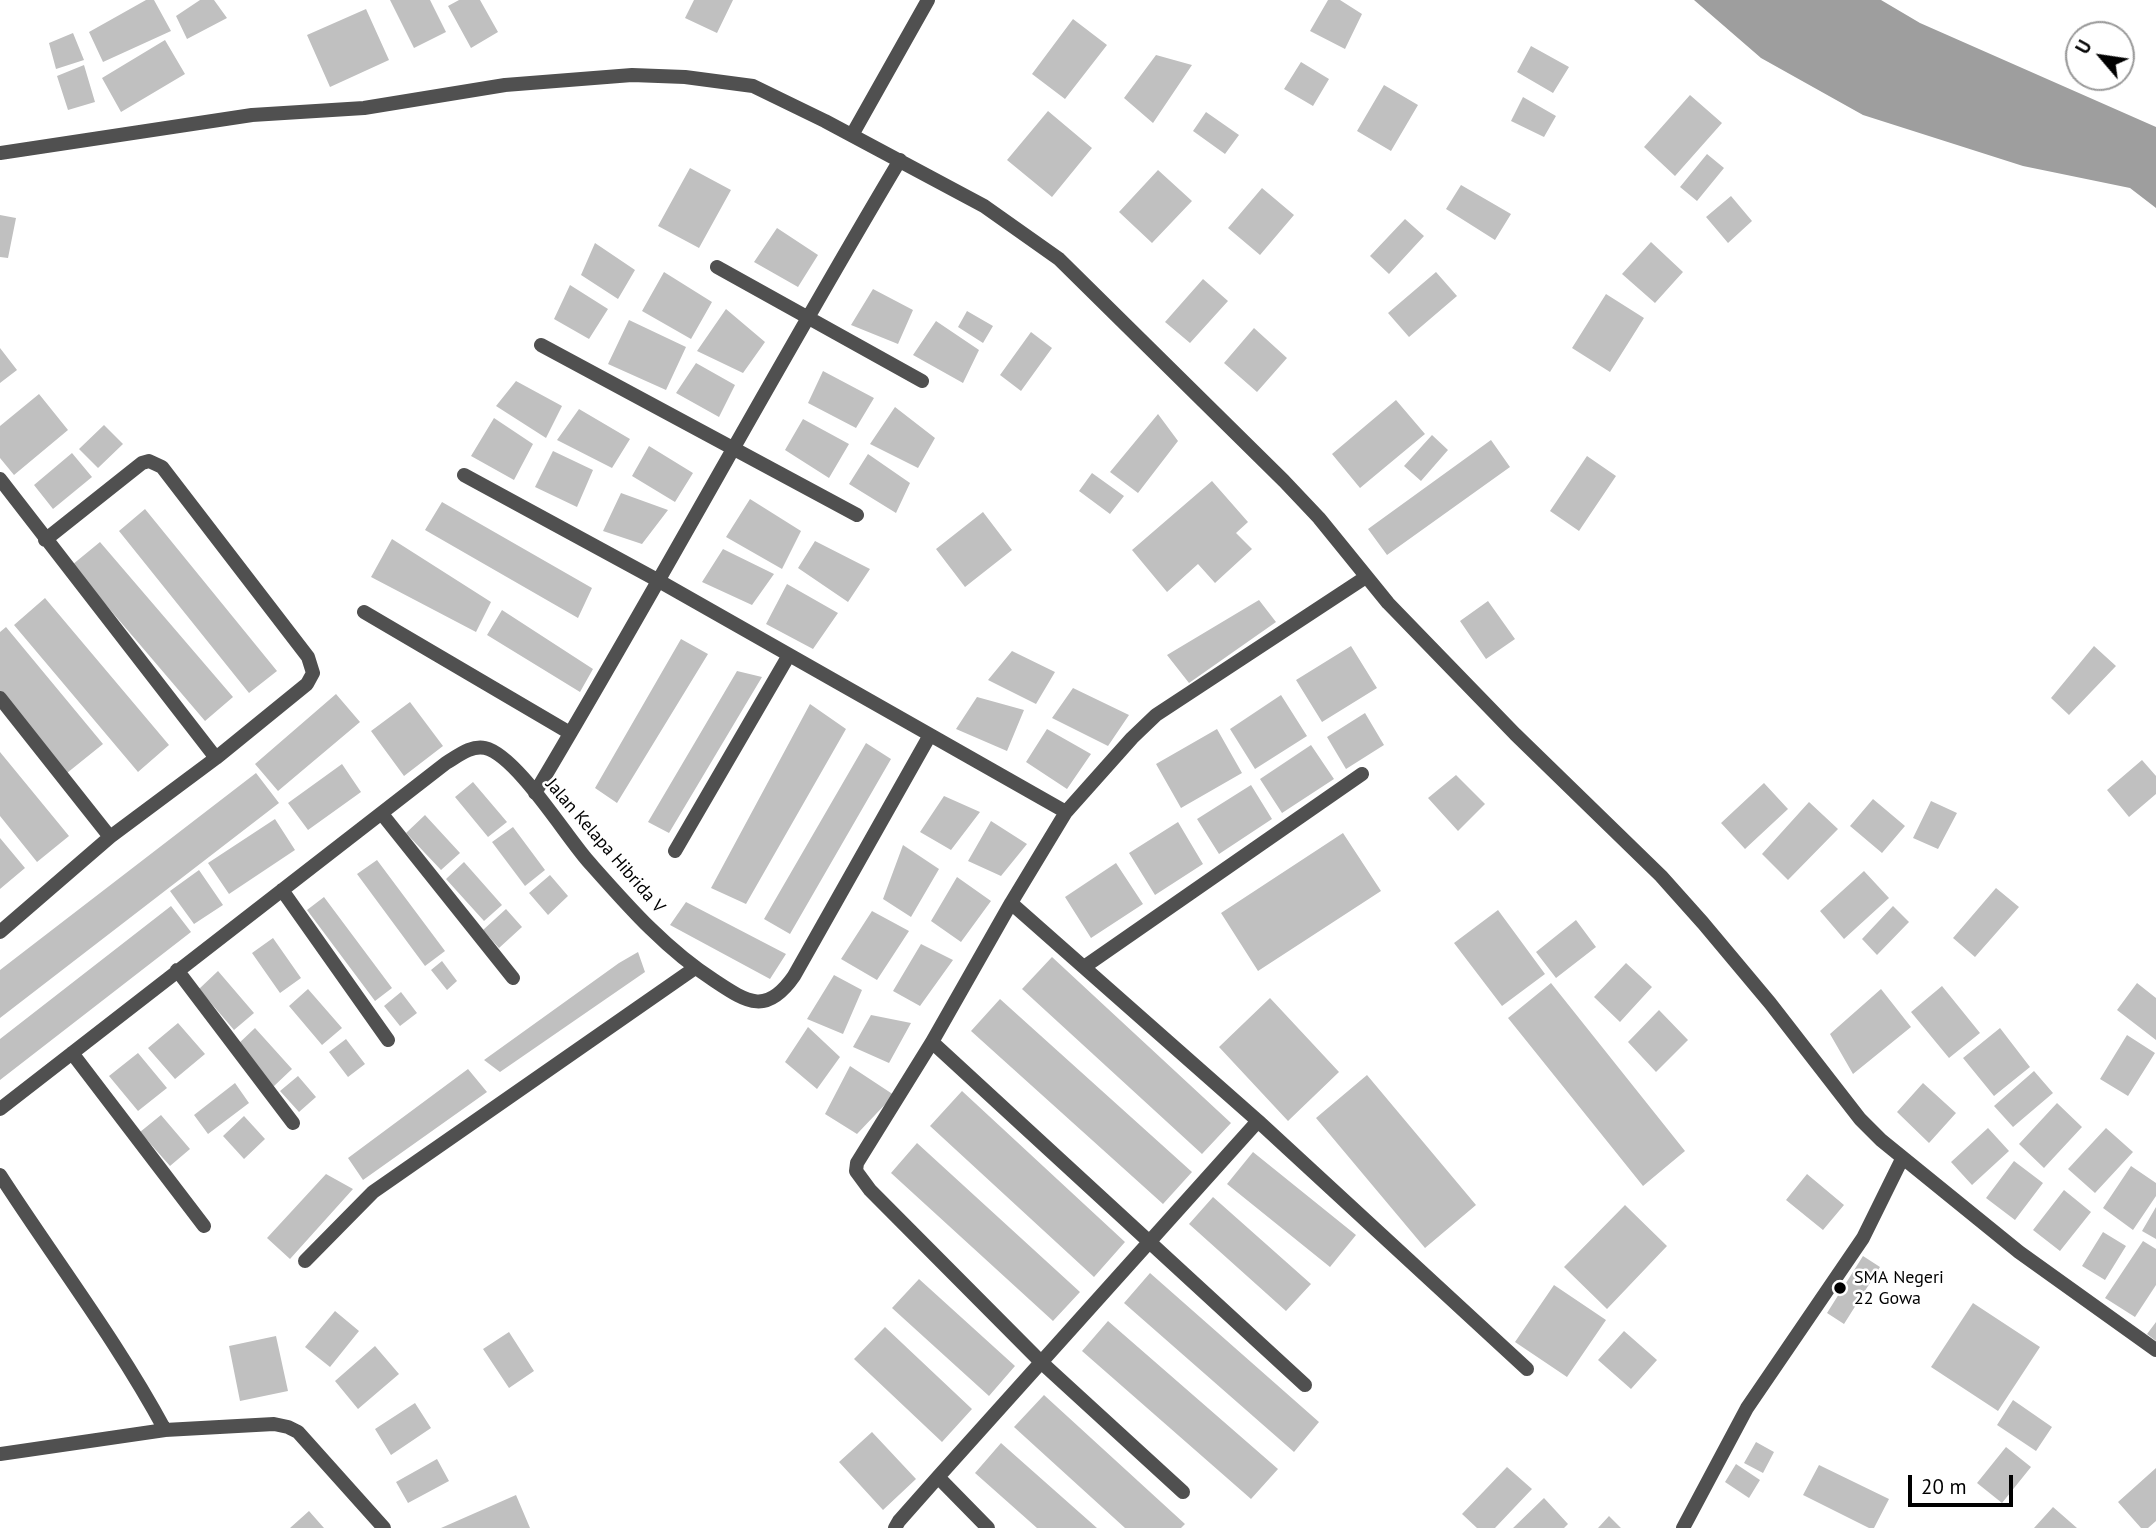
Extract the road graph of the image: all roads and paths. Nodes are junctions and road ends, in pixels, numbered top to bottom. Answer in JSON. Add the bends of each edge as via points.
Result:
{"nodes":[{"id":1,"x":928,"y":0,"type":"edge"},
{"id":2,"x":852,"y":135,"type":"junction"},
{"id":3,"x":0,"y":153,"type":"edge"},
{"id":4,"x":900,"y":160,"type":"junction"},
{"id":5,"x":717,"y":267,"type":"dead end"},
{"id":6,"x":807,"y":316,"type":"junction"},
{"id":7,"x":541,"y":345,"type":"dead end"},
{"id":8,"x":922,"y":381,"type":"dead end"},
{"id":9,"x":733,"y":447,"type":"junction"},
{"id":10,"x":464,"y":475,"type":"dead end"},
{"id":11,"x":0,"y":480,"type":"edge"},
{"id":12,"x":857,"y":515,"type":"dead end"},
{"id":13,"x":45,"y":540,"type":"junction"},
{"id":14,"x":1366,"y":577,"type":"junction"},
{"id":15,"x":659,"y":581,"type":"junction"},
{"id":16,"x":364,"y":612,"type":"dead end"},
{"id":17,"x":789,"y":655,"type":"junction"},
{"id":18,"x":0,"y":698,"type":"edge"},
{"id":19,"x":570,"y":733,"type":"junction"},
{"id":20,"x":930,"y":735,"type":"junction"},
{"id":21,"x":216,"y":758,"type":"junction"},
{"id":22,"x":1362,"y":774,"type":"dead end"},
{"id":23,"x":534,"y":793,"type":"junction"},
{"id":24,"x":1066,"y":812,"type":"junction"},
{"id":25,"x":382,"y":814,"type":"junction"},
{"id":26,"x":110,"y":837,"type":"junction"},
{"id":27,"x":675,"y":851,"type":"dead end"},
{"id":28,"x":282,"y":890,"type":"junction"},
{"id":29,"x":1011,"y":903,"type":"junction"},
{"id":30,"x":0,"y":932,"type":"edge"},
{"id":31,"x":1084,"y":967,"type":"junction"},
{"id":32,"x":695,"y":968,"type":"junction"},
{"id":33,"x":177,"y":970,"type":"junction"},
{"id":34,"x":513,"y":978,"type":"dead end"},
{"id":35,"x":388,"y":1040,"type":"dead end"},
{"id":36,"x":932,"y":1042,"type":"junction"},
{"id":37,"x":72,"y":1053,"type":"junction"},
{"id":38,"x":0,"y":1109,"type":"edge"},
{"id":39,"x":1258,"y":1121,"type":"junction"},
{"id":40,"x":293,"y":1123,"type":"dead end"},
{"id":41,"x":1902,"y":1159,"type":"junction"},
{"id":42,"x":0,"y":1175,"type":"edge"},
{"id":43,"x":204,"y":1226,"type":"dead end"},
{"id":44,"x":1149,"y":1240,"type":"junction"},
{"id":45,"x":305,"y":1261,"type":"dead end"},
{"id":46,"x":2156,"y":1350,"type":"edge"},
{"id":47,"x":1041,"y":1362,"type":"junction"},
{"id":48,"x":1527,"y":1368,"type":"dead end"},
{"id":49,"x":1305,"y":1385,"type":"dead end"},
{"id":50,"x":165,"y":1430,"type":"junction"},
{"id":51,"x":0,"y":1454,"type":"edge"},
{"id":52,"x":938,"y":1477,"type":"junction"},
{"id":53,"x":1183,"y":1492,"type":"dead end"},
{"id":54,"x":384,"y":1528,"type":"edge"},
{"id":55,"x":895,"y":1528,"type":"edge"},
{"id":56,"x":988,"y":1528,"type":"edge"},
{"id":57,"x":1683,"y":1528,"type":"edge"}],
"edges":[{"from":1,"to":2,"type":"street"},
{"from":2,"to":3,"type":"street","via":[[753,86],[632,75],[505,85],[364,108],[252,116]]},
{"from":2,"to":4,"type":"street"},
{"from":4,"to":6,"type":"street"},
{"from":4,"to":14,"type":"street","via":[[984,206],[1059,259],[1284,481]]},
{"from":5,"to":6,"type":"street"},
{"from":6,"to":8,"type":"street"},
{"from":6,"to":9,"type":"street"},
{"from":7,"to":9,"type":"street"},
{"from":9,"to":12,"type":"street"},
{"from":9,"to":15,"type":"street"},
{"from":10,"to":15,"type":"street"},
{"from":11,"to":13,"type":"street"},
{"from":13,"to":21,"type":"street"},
{"from":13,"to":21,"type":"street","via":[[142,463],[162,467],[312,665],[307,684]]},
{"from":14,"to":24,"type":"street","via":[[1156,715]]},
{"from":14,"to":41,"type":"street","via":[[1515,734],[1661,876],[1770,1003],[1860,1119]]},
{"from":15,"to":17,"type":"street"},
{"from":15,"to":19,"type":"street"},
{"from":16,"to":19,"type":"street"},
{"from":17,"to":20,"type":"street"},
{"from":17,"to":27,"type":"street"},
{"from":18,"to":26,"type":"street"},
{"from":19,"to":23,"type":"street"},
{"from":20,"to":24,"type":"street"},
{"from":20,"to":32,"type":"street","name":"Jalan Kelapa Hibrida V","via":[[794,976],[778,996],[754,1003],[742,999]]},
{"from":21,"to":26,"type":"street"},
{"from":22,"to":31,"type":"street"},
{"from":23,"to":25,"type":"street","name":"Jalan Kelapa Hibrida V","via":[[506,761],[487,748],[476,747],[446,763]]},
{"from":23,"to":32,"type":"street","name":"Jalan Kelapa Hibrida V","via":[[586,859],[661,940]]},
{"from":24,"to":29,"type":"street"},
{"from":25,"to":28,"type":"street"},
{"from":25,"to":34,"type":"street"},
{"from":26,"to":30,"type":"street"},
{"from":28,"to":33,"type":"street"},
{"from":28,"to":35,"type":"street"},
{"from":29,"to":31,"type":"street"},
{"from":29,"to":36,"type":"street"},
{"from":31,"to":39,"type":"street"},
{"from":32,"to":45,"type":"street","via":[[373,1192]]},
{"from":33,"to":37,"type":"street"},
{"from":33,"to":40,"type":"street"},
{"from":36,"to":44,"type":"street"},
{"from":36,"to":47,"type":"street","via":[[856,1171]]},
{"from":37,"to":38,"type":"street"},
{"from":37,"to":43,"type":"street"},
{"from":39,"to":44,"type":"street"},
{"from":39,"to":48,"type":"street"},
{"from":41,"to":46,"type":"street","via":[[2019,1252]]},
{"from":41,"to":57,"type":"street","via":[[1863,1237],[1747,1408]]},
{"from":42,"to":50,"type":"street"},
{"from":44,"to":47,"type":"street"},
{"from":44,"to":49,"type":"street"},
{"from":47,"to":52,"type":"street"},
{"from":47,"to":53,"type":"street"},
{"from":50,"to":51,"type":"street"},
{"from":50,"to":54,"type":"street","via":[[288,1427],[318,1453]]},
{"from":52,"to":55,"type":"street"},
{"from":52,"to":56,"type":"street"}]}
